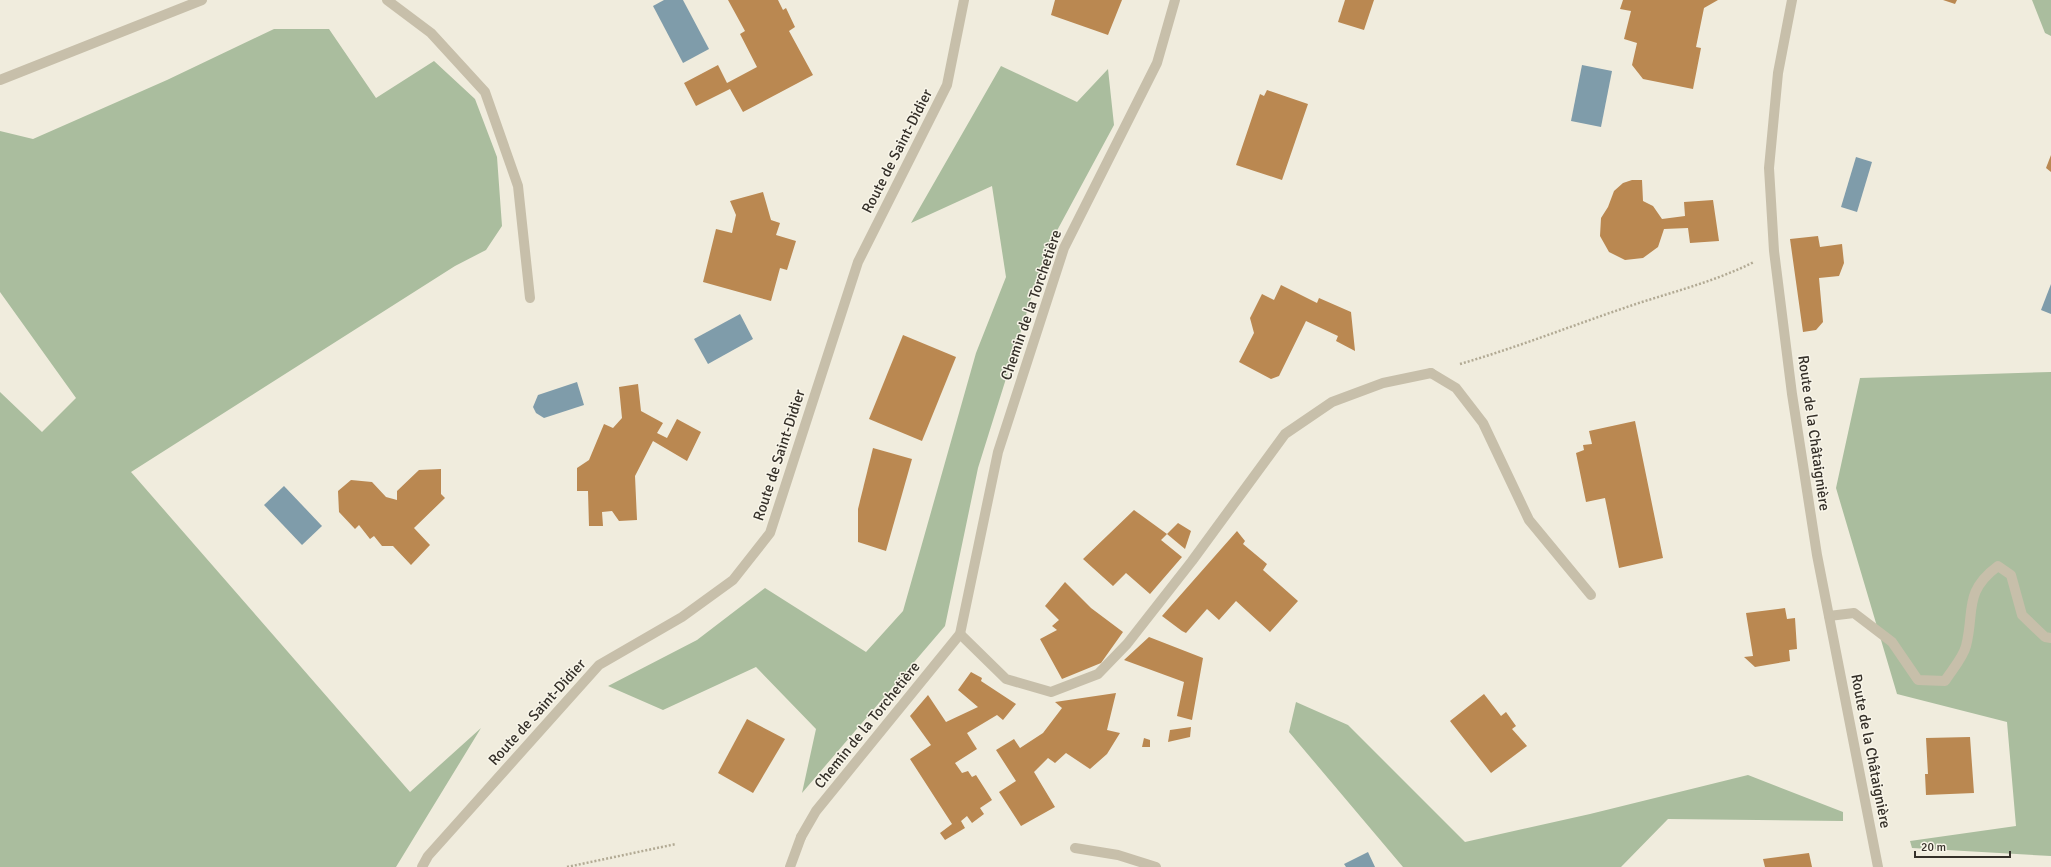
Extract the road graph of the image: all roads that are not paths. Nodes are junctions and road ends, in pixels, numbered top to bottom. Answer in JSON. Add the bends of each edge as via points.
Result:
{"nodes":[{"id":1,"x":202,"y":0,"type":"edge"},
{"id":2,"x":387,"y":0,"type":"edge"},
{"id":3,"x":964,"y":0,"type":"edge"},
{"id":4,"x":1175,"y":0,"type":"edge"},
{"id":5,"x":1792,"y":0,"type":"edge"},
{"id":6,"x":0,"y":80,"type":"edge"},
{"id":7,"x":530,"y":298,"type":"dead end"},
{"id":8,"x":1591,"y":596,"type":"dead end"},
{"id":9,"x":1829,"y":616,"type":"junction"},
{"id":10,"x":960,"y":634,"type":"junction"},
{"id":11,"x":2051,"y":638,"type":"edge"},
{"id":12,"x":1075,"y":848,"type":"dead end"},
{"id":13,"x":422,"y":867,"type":"edge"},
{"id":14,"x":790,"y":867,"type":"edge"},
{"id":15,"x":1156,"y":867,"type":"edge"},
{"id":16,"x":1878,"y":867,"type":"edge"}],
"edges":[{"from":1,"to":6,"type":"street"},
{"from":2,"to":7,"type":"street","via":[[431,32],[485,92],[518,186]]},
{"from":3,"to":13,"type":"street","name":"Route de Saint-Didier","via":[[947,85],[858,262],[770,533],[733,580],[682,617],[599,665],[428,856]]},
{"from":4,"to":10,"type":"street","name":"Chemin de la Torchetière","via":[[1157,63],[1064,248],[998,452]]},
{"from":5,"to":9,"type":"street","name":"Route de la Châtaignière","via":[[1778,73],[1769,168],[1774,251],[1792,394]]},
{"from":8,"to":10,"type":"street","via":[[1529,520],[1483,423],[1456,388],[1431,373],[1383,383],[1332,402],[1285,434],[1178,579],[1127,644],[1098,674],[1051,692],[1006,678]]},
{"from":9,"to":11,"type":"street","via":[[1854,613],[1892,642],[1918,680],[1945,681],[1966,647],[1971,600],[1985,576],[1998,566],[2011,575],[2022,615],[2045,637]]},
{"from":9,"to":16,"type":"street","name":"Route de la Châtaignière"},
{"from":10,"to":14,"type":"street","name":"Chemin de la Torchetière","via":[[816,811],[800,837]]},
{"from":12,"to":15,"type":"street","via":[[1118,855]]}]}
